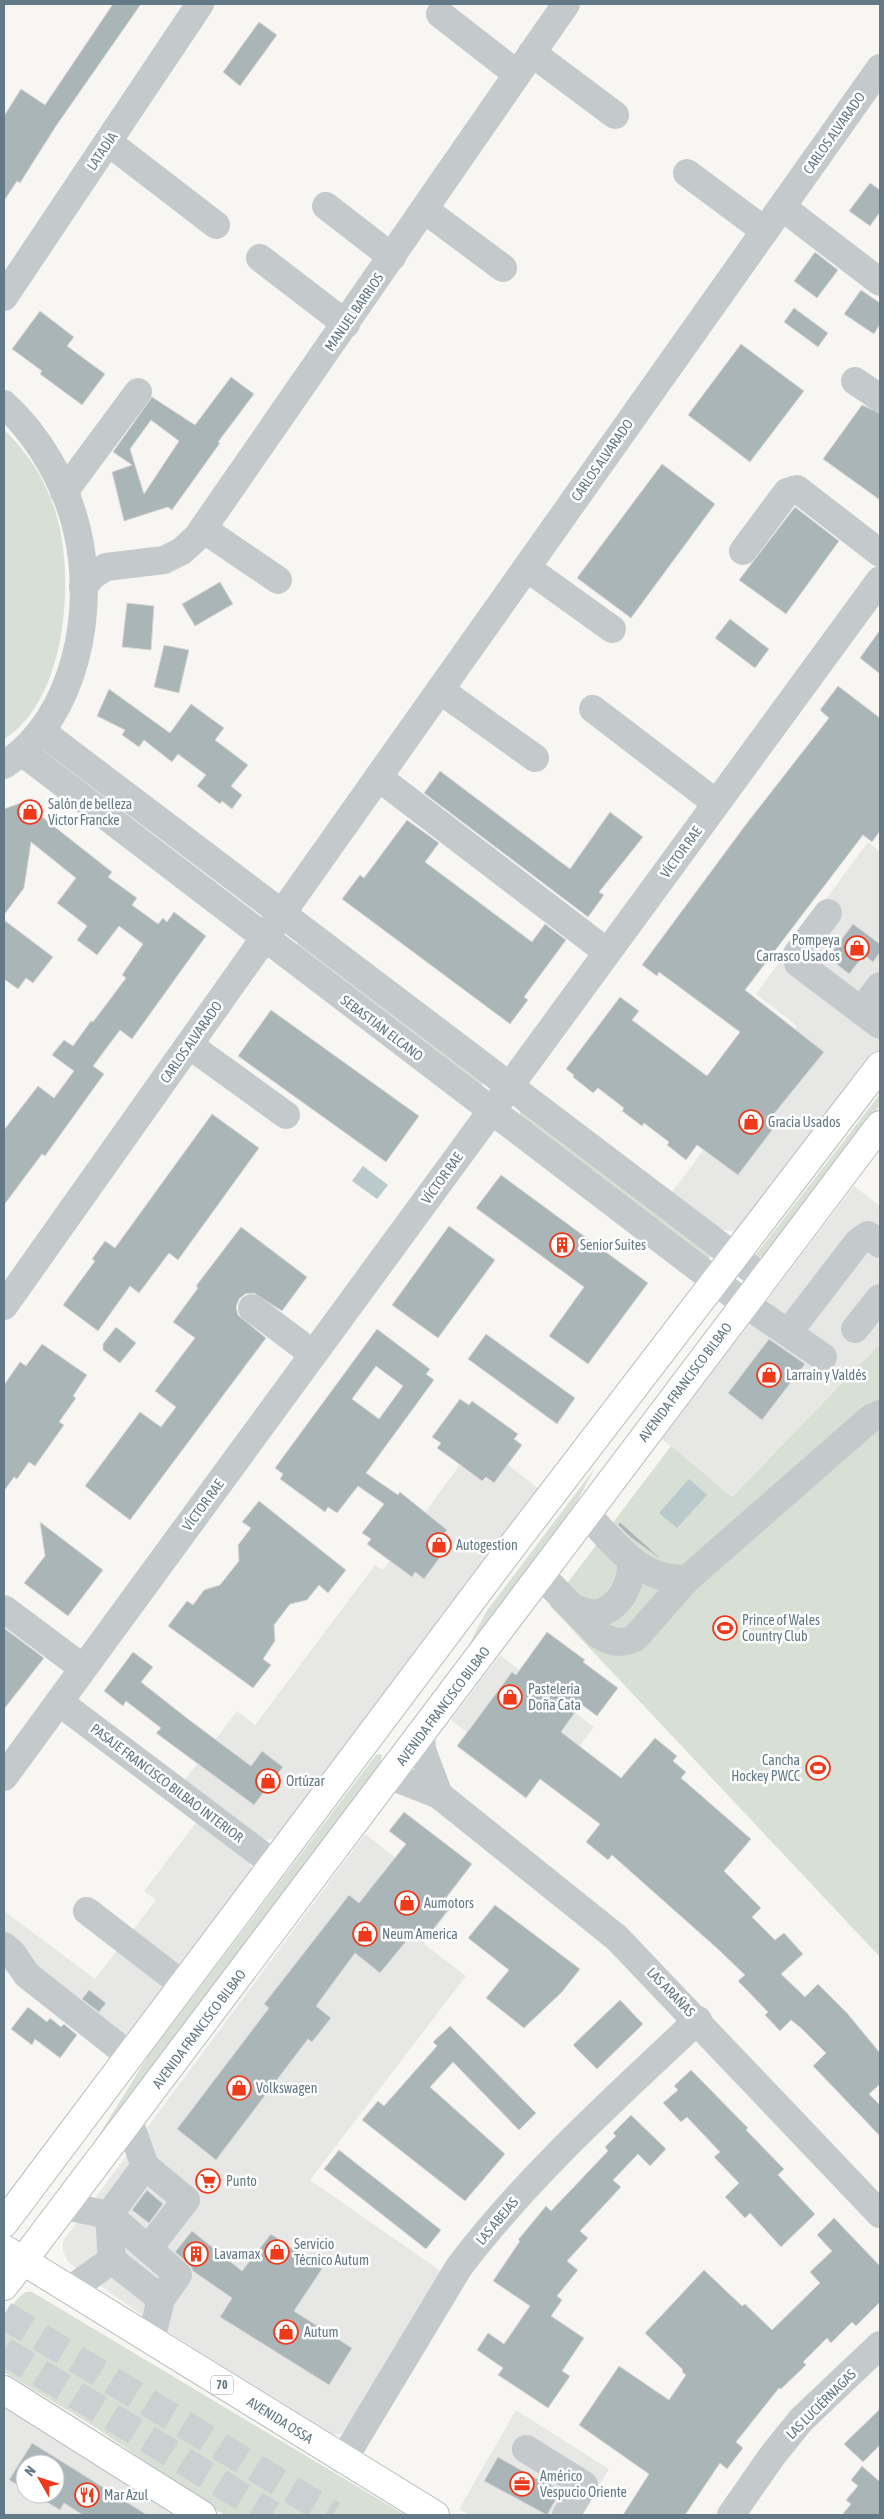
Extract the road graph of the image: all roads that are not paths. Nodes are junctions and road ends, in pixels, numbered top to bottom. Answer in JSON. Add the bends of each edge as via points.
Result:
{"nodes":[{"id":1,"x":200,"y":4,"type":"edge"},
{"id":2,"x":566,"y":4,"type":"edge"},
{"id":3,"x":440,"y":14,"type":"dead end"},
{"id":4,"x":525,"y":64,"type":"junction"},
{"id":5,"x":876,"y":82,"type":"edge"},
{"id":6,"x":614,"y":115,"type":"dead end"},
{"id":7,"x":108,"y":142,"type":"junction"},
{"id":8,"x":687,"y":173,"type":"dead end"},
{"id":9,"x":326,"y":206,"type":"dead end"},
{"id":10,"x":782,"y":206,"type":"junction"},
{"id":11,"x":425,"y":210,"type":"junction"},
{"id":12,"x":216,"y":224,"type":"dead end"},
{"id":13,"x":765,"y":231,"type":"junction"},
{"id":14,"x":392,"y":257,"type":"junction"},
{"id":15,"x":260,"y":258,"type":"dead end"},
{"id":16,"x":503,"y":268,"type":"dead end"},
{"id":17,"x":880,"y":282,"type":"edge"},
{"id":18,"x":4,"y":297,"type":"edge"},
{"id":19,"x":346,"y":324,"type":"junction"},
{"id":20,"x":855,"y":381,"type":"dead end"},
{"id":21,"x":138,"y":392,"type":"dead end"},
{"id":22,"x":880,"y":398,"type":"edge"},
{"id":23,"x":4,"y":404,"type":"edge"},
{"id":24,"x":64,"y":492,"type":"junction"},
{"id":25,"x":203,"y":528,"type":"junction"},
{"id":26,"x":80,"y":546,"type":"junction"},
{"id":27,"x":743,"y":550,"type":"dead end"},
{"id":28,"x":880,"y":552,"type":"edge"},
{"id":29,"x":106,"y":567,"type":"junction"},
{"id":30,"x":527,"y":568,"type":"junction"},
{"id":31,"x":278,"y":580,"type":"dead end"},
{"id":32,"x":880,"y":580,"type":"edge"},
{"id":33,"x":83,"y":587,"type":"junction"},
{"id":34,"x":612,"y":629,"type":"dead end"},
{"id":35,"x":440,"y":690,"type":"junction"},
{"id":36,"x":594,"y":709,"type":"dead end"},
{"id":37,"x":41,"y":731,"type":"junction"},
{"id":38,"x":13,"y":758,"type":"edge"},
{"id":39,"x":534,"y":758,"type":"dead end"},
{"id":40,"x":378,"y":777,"type":"junction"},
{"id":41,"x":716,"y":803,"type":"junction"},
{"id":42,"x":828,"y":913,"type":"dead end"},
{"id":43,"x":282,"y":914,"type":"junction"},
{"id":44,"x":264,"y":938,"type":"junction"},
{"id":45,"x":608,"y":952,"type":"junction"},
{"id":46,"x":880,"y":986,"type":"edge"},
{"id":47,"x":871,"y":1018,"type":"edge"},
{"id":48,"x":189,"y":1045,"type":"junction"},
{"id":49,"x":880,"y":1066,"type":"edge"},
{"id":50,"x":510,"y":1086,"type":"junction"},
{"id":51,"x":491,"y":1111,"type":"junction"},
{"id":52,"x":286,"y":1116,"type":"dead end"},
{"id":53,"x":880,"y":1125,"type":"edge"},
{"id":54,"x":880,"y":1244,"type":"edge"},
{"id":55,"x":734,"y":1256,"type":"junction"},
{"id":56,"x":763,"y":1278,"type":"junction"},
{"id":57,"x":716,"y":1280,"type":"junction"},
{"id":58,"x":880,"y":1298,"type":"edge"},
{"id":59,"x":744,"y":1303,"type":"junction"},
{"id":60,"x":4,"y":1306,"type":"edge"},
{"id":61,"x":252,"y":1308,"type":"dead end"},
{"id":62,"x":855,"y":1329,"type":"dead end"},
{"id":63,"x":788,"y":1333,"type":"junction"},
{"id":64,"x":313,"y":1354,"type":"junction"},
{"id":65,"x":824,"y":1358,"type":"dead end"},
{"id":66,"x":880,"y":1414,"type":"edge"},
{"id":67,"x":586,"y":1514,"type":"junction"},
{"id":68,"x":630,"y":1560,"type":"junction"},
{"id":69,"x":541,"y":1575,"type":"junction"},
{"id":70,"x":687,"y":1579,"type":"junction"},
{"id":71,"x":572,"y":1607,"type":"junction"},
{"id":72,"x":4,"y":1609,"type":"edge"},
{"id":73,"x":83,"y":1668,"type":"junction"},
{"id":74,"x":399,"y":1698,"type":"junction"},
{"id":75,"x":59,"y":1702,"type":"junction"},
{"id":76,"x":421,"y":1735,"type":"junction"},
{"id":77,"x":392,"y":1774,"type":"junction"},
{"id":78,"x":4,"y":1777,"type":"edge"},
{"id":79,"x":439,"y":1795,"type":"junction"},
{"id":80,"x":274,"y":1864,"type":"junction"},
{"id":81,"x":86,"y":1911,"type":"dead end"},
{"id":82,"x":4,"y":1946,"type":"edge"},
{"id":83,"x":183,"y":1984,"type":"junction"},
{"id":84,"x":698,"y":2020,"type":"junction"},
{"id":85,"x":130,"y":2056,"type":"junction"},
{"id":86,"x":129,"y":2121,"type":"junction"},
{"id":87,"x":145,"y":2166,"type":"junction"},
{"id":88,"x":65,"y":2206,"type":"junction"},
{"id":89,"x":880,"y":2214,"type":"edge"},
{"id":90,"x":109,"y":2215,"type":"junction"},
{"id":91,"x":4,"y":2223,"type":"edge"},
{"id":92,"x":148,"y":2249,"type":"junction"},
{"id":93,"x":14,"y":2255,"type":"edge"},
{"id":94,"x":112,"y":2260,"type":"junction"},
{"id":95,"x":4,"y":2286,"type":"edge"},
{"id":96,"x":70,"y":2290,"type":"junction"},
{"id":97,"x":161,"y":2298,"type":"junction"},
{"id":98,"x":150,"y":2340,"type":"junction"},
{"id":99,"x":880,"y":2345,"type":"edge"},
{"id":100,"x":4,"y":2390,"type":"edge"},
{"id":101,"x":526,"y":2449,"type":"dead end"},
{"id":102,"x":343,"y":2460,"type":"junction"},
{"id":103,"x":202,"y":2515,"type":"edge"},
{"id":104,"x":435,"y":2515,"type":"edge"},
{"id":105,"x":566,"y":2515,"type":"edge"},
{"id":106,"x":731,"y":2515,"type":"edge"}],
"edges":[{"from":1,"to":7,"type":"street","name":"LATADÍA"},
{"from":2,"to":4,"type":"street","name":"MANUEL BARRIOS"},
{"from":3,"to":4,"type":"street"},
{"from":4,"to":6,"type":"street"},
{"from":4,"to":11,"type":"street","name":"MANUEL BARRIOS"},
{"from":5,"to":10,"type":"street","name":"CARLOS ALVARADO"},
{"from":7,"to":12,"type":"street"},
{"from":7,"to":18,"type":"street","name":"LATADÍA"},
{"from":8,"to":13,"type":"street"},
{"from":9,"to":14,"type":"street"},
{"from":10,"to":13,"type":"street","name":"CARLOS ALVARADO"},
{"from":10,"to":17,"type":"street"},
{"from":11,"to":14,"type":"street","name":"MANUEL BARRIOS"},
{"from":11,"to":16,"type":"street"},
{"from":13,"to":30,"type":"street","name":"CARLOS ALVARADO"},
{"from":14,"to":19,"type":"street","name":"MANUEL BARRIOS"},
{"from":15,"to":19,"type":"street"},
{"from":19,"to":25,"type":"street","name":"MANUEL BARRIOS"},
{"from":20,"to":22,"type":"street"},
{"from":21,"to":24,"type":"street"},
{"from":23,"to":24,"type":"street","via":[[36,440]]},
{"from":24,"to":26,"type":"street"},
{"from":25,"to":29,"type":"street","name":"MANUEL BARRIOS","via":[[190,545],[164,560]]},
{"from":25,"to":31,"type":"street"},
{"from":26,"to":29,"type":"street","via":[[93,560]]},
{"from":26,"to":33,"type":"street"},
{"from":27,"to":28,"type":"street","via":[[787,492],[796,489]]},
{"from":29,"to":33,"type":"street","via":[[93,574]]},
{"from":30,"to":34,"type":"street"},
{"from":30,"to":35,"type":"street","name":"CARLOS ALVARADO"},
{"from":32,"to":41,"type":"street","name":"VÍCTOR RAE"},
{"from":33,"to":37,"type":"street","via":[[80,630],[72,669],[60,699]]},
{"from":35,"to":39,"type":"street"},
{"from":35,"to":40,"type":"street","name":"CARLOS ALVARADO"},
{"from":36,"to":41,"type":"street"},
{"from":37,"to":38,"type":"street"},
{"from":37,"to":43,"type":"street"},
{"from":38,"to":44,"type":"street","name":"SEBASTIÁN ELCANO"},
{"from":40,"to":43,"type":"street","name":"CARLOS ALVARADO"},
{"from":40,"to":45,"type":"street"},
{"from":41,"to":45,"type":"street","name":"VÍCTOR RAE"},
{"from":42,"to":47,"type":"street","via":[[797,954],[798,963]]},
{"from":43,"to":44,"type":"street","name":"CARLOS ALVARADO"},
{"from":43,"to":50,"type":"street"},
{"from":44,"to":48,"type":"street","name":"CARLOS ALVARADO"},
{"from":44,"to":51,"type":"street","name":"SEBASTIÁN ELCANO"},
{"from":45,"to":50,"type":"street","name":"VÍCTOR RAE"},
{"from":46,"to":47,"type":"street"},
{"from":48,"to":52,"type":"street"},
{"from":48,"to":60,"type":"street","name":"CARLOS ALVARADO"},
{"from":49,"to":55,"type":"main road"},
{"from":50,"to":51,"type":"street","name":"VÍCTOR RAE"},
{"from":50,"to":55,"type":"street"},
{"from":51,"to":57,"type":"street","name":"SEBASTIÁN ELCANO"},
{"from":51,"to":64,"type":"street","name":"VÍCTOR RAE"},
{"from":53,"to":56,"type":"main road","name":"AVENIDA FRANCISCO BILBAO"},
{"from":54,"to":63,"type":"street","via":[[868,1235],[858,1242]]},
{"from":55,"to":56,"type":"street"},
{"from":55,"to":57,"type":"main road"},
{"from":56,"to":59,"type":"main road","name":"AVENIDA FRANCISCO BILBAO"},
{"from":57,"to":59,"type":"street","name":"SEBASTIÁN ELCANO"},
{"from":57,"to":74,"type":"main road"},
{"from":58,"to":62,"type":"street"},
{"from":59,"to":63,"type":"street","name":"SEBASTIÁN ELCANO"},
{"from":59,"to":67,"type":"main road","name":"AVENIDA FRANCISCO BILBAO"},
{"from":61,"to":64,"type":"street"},
{"from":63,"to":65,"type":"street","name":"SEBASTIÁN ELCANO"},
{"from":64,"to":73,"type":"street","name":"VÍCTOR RAE"},
{"from":66,"to":70,"type":"street","via":[[871,1418]]},
{"from":67,"to":68,"type":"street"},
{"from":67,"to":69,"type":"main road","name":"AVENIDA FRANCISCO BILBAO"},
{"from":68,"to":70,"type":"street","via":[[656,1576],[671,1580]]},
{"from":68,"to":71,"type":"street","via":[[632,1571],[628,1586],[613,1606],[595,1613]]},
{"from":69,"to":71,"type":"street"},
{"from":69,"to":76,"type":"main road","name":"AVENIDA FRANCISCO BILBAO"},
{"from":70,"to":71,"type":"street","via":[[635,1638],[624,1643],[611,1642],[599,1634]]},
{"from":72,"to":73,"type":"street"},
{"from":73,"to":75,"type":"street","name":"VÍCTOR RAE"},
{"from":74,"to":77,"type":"main road","via":[[384,1750],[385,1761]]},
{"from":74,"to":80,"type":"main road"},
{"from":75,"to":78,"type":"street","name":"VÍCTOR RAE"},
{"from":75,"to":80,"type":"street","name":"PASAJE FRANCISCO BILBAO INTERIOR"},
{"from":76,"to":77,"type":"main road","name":"AVENIDA FRANCISCO BILBAO"},
{"from":76,"to":79,"type":"street","via":[[422,1750]]},
{"from":77,"to":79,"type":"street","name":"LAS ARAÑAS"},
{"from":77,"to":86,"type":"main road","name":"AVENIDA FRANCISCO BILBAO"},
{"from":79,"to":84,"type":"street","name":"LAS ARAÑAS","via":[[617,1938]]},
{"from":80,"to":83,"type":"main road"},
{"from":81,"to":83,"type":"street"},
{"from":82,"to":85,"type":"street","via":[[12,1952],[27,1975]]},
{"from":83,"to":85,"type":"main road"},
{"from":84,"to":89,"type":"street","name":"LAS ARAÑAS"},
{"from":84,"to":102,"type":"street","name":"LAS ABEJAS","via":[[565,2145],[481,2238],[459,2267]]},
{"from":85,"to":91,"type":"main road"},
{"from":86,"to":87,"type":"street"},
{"from":86,"to":88,"type":"main road","name":"AVENIDA FRANCISCO BILBAO"},
{"from":87,"to":90,"type":"street"},
{"from":87,"to":92,"type":"street","via":[[186,2200]]},
{"from":88,"to":90,"type":"street"},
{"from":88,"to":93,"type":"main road","name":"AVENIDA FRANCISCO BILBAO"},
{"from":90,"to":92,"type":"street"},
{"from":90,"to":94,"type":"street"},
{"from":92,"to":97,"type":"street","via":[[178,2275]]},
{"from":93,"to":95,"type":"main road","name":"AVENIDA FRANCISCO BILBAO"},
{"from":93,"to":96,"type":"main road","name":"AVENIDA OSSA","number":"70"},
{"from":94,"to":96,"type":"street"},
{"from":94,"to":97,"type":"street"},
{"from":96,"to":98,"type":"main road","name":"AVENIDA OSSA","number":"70"},
{"from":97,"to":98,"type":"street"},
{"from":98,"to":102,"type":"main road","name":"AVENIDA OSSA","number":"70"},
{"from":99,"to":106,"type":"street","name":"LAS LUCIÉRNAGAS","via":[[801,2420]]},
{"from":100,"to":103,"type":"main road"},
{"from":101,"to":105,"type":"street","via":[[584,2485]]},
{"from":102,"to":104,"type":"main road","name":"AVENIDA OSSA","number":"70"}]}
